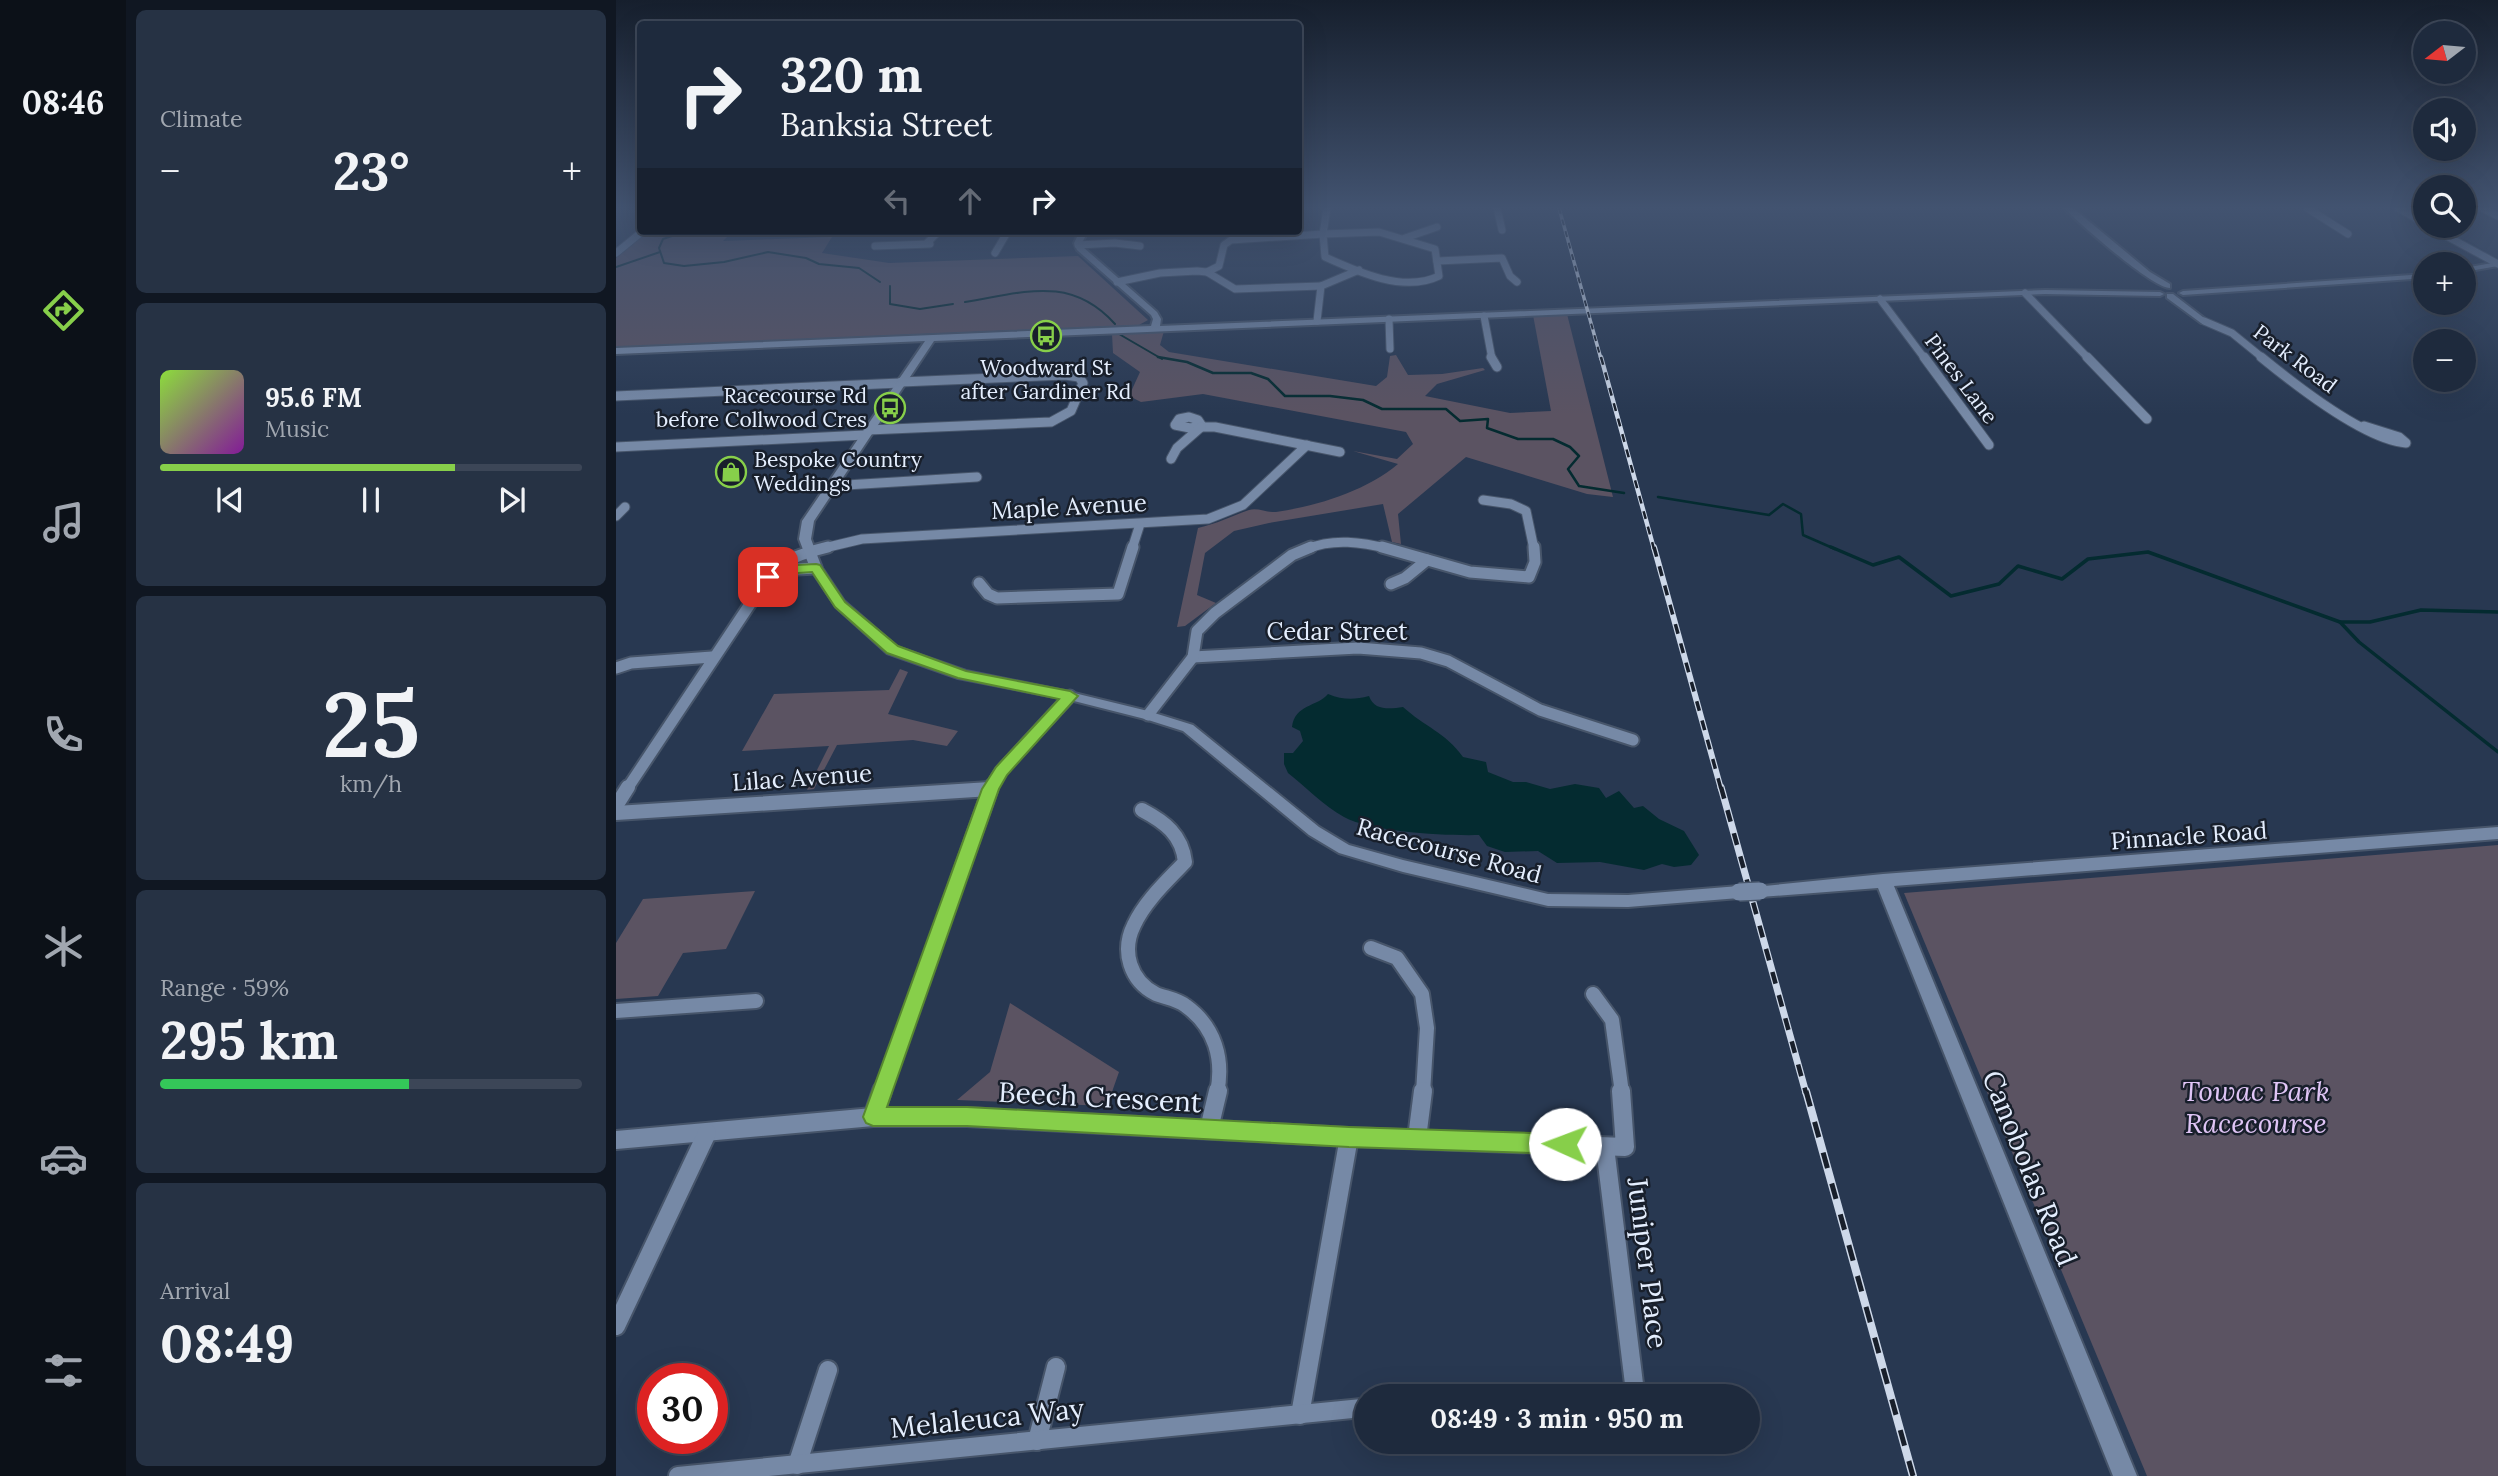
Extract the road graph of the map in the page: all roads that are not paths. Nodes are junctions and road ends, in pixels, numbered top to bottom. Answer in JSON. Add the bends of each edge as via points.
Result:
{"nodes":[{"id":1,"x":1112,"y":277,"type":"edge"},
{"id":2,"x":1141,"y":277,"type":"edge"},
{"id":3,"x":1215,"y":277,"type":"edge"},
{"id":4,"x":1343,"y":277,"type":"edge"},
{"id":5,"x":1382,"y":277,"type":"edge"},
{"id":6,"x":1439,"y":277,"type":"edge"},
{"id":7,"x":1512,"y":277,"type":"edge"},
{"id":8,"x":2151,"y":277,"type":"edge"},
{"id":9,"x":2411,"y":277,"type":"edge"},
{"id":10,"x":1117,"y":282,"type":"junction"},
{"id":11,"x":1517,"y":282,"type":"dead end"},
{"id":12,"x":1321,"y":286,"type":"junction"},
{"id":13,"x":2168,"y":291,"type":"junction"},
{"id":14,"x":2025,"y":293,"type":"junction"},
{"id":15,"x":1880,"y":299,"type":"junction"},
{"id":16,"x":1484,"y":316,"type":"junction"},
{"id":17,"x":1390,"y":319,"type":"junction"},
{"id":18,"x":1317,"y":321,"type":"junction"},
{"id":19,"x":2204,"y":321,"type":"joint"},
{"id":20,"x":1155,"y":328,"type":"junction"},
{"id":21,"x":932,"y":337,"type":"junction"},
{"id":22,"x":1390,"y":349,"type":"dead end"},
{"id":23,"x":618,"y":351,"type":"edge"},
{"id":24,"x":1497,"y":367,"type":"dead end"},
{"id":25,"x":900,"y":382,"type":"junction"},
{"id":26,"x":616,"y":396,"type":"edge"},
{"id":27,"x":2147,"y":419,"type":"dead end"},
{"id":28,"x":2364,"y":426,"type":"dead end"},
{"id":29,"x":866,"y":433,"type":"junction"},
{"id":30,"x":1307,"y":445,"type":"junction"},
{"id":31,"x":1989,"y":445,"type":"dead end"},
{"id":32,"x":616,"y":447,"type":"edge"},
{"id":33,"x":1340,"y":452,"type":"dead end"},
{"id":34,"x":1171,"y":459,"type":"dead end"},
{"id":35,"x":977,"y":477,"type":"dead end"},
{"id":36,"x":830,"y":486,"type":"junction"},
{"id":37,"x":1483,"y":500,"type":"dead end"},
{"id":38,"x":625,"y":507,"type":"dead end"},
{"id":39,"x":616,"y":516,"type":"edge"},
{"id":40,"x":1140,"y":524,"type":"junction"},
{"id":41,"x":808,"y":551,"type":"junction"},
{"id":42,"x":1427,"y":560,"type":"junction"},
{"id":43,"x":816,"y":568,"type":"junction"},
{"id":44,"x":768,"y":577,"type":"junction"},
{"id":45,"x":979,"y":583,"type":"dead end"},
{"id":46,"x":1391,"y":584,"type":"dead end"},
{"id":47,"x":712,"y":657,"type":"junction"},
{"id":48,"x":1192,"y":657,"type":"junction"},
{"id":49,"x":616,"y":668,"type":"edge"},
{"id":50,"x":1070,"y":696,"type":"junction"},
{"id":51,"x":1149,"y":715,"type":"junction"},
{"id":52,"x":1633,"y":740,"type":"dead end"},
{"id":53,"x":990,"y":789,"type":"junction"},
{"id":54,"x":616,"y":806,"type":"edge"},
{"id":55,"x":1142,"y":810,"type":"dead end"},
{"id":56,"x":616,"y":813,"type":"edge"},
{"id":57,"x":2498,"y":833,"type":"edge"},
{"id":58,"x":1883,"y":880,"type":"junction"},
{"id":59,"x":1371,"y":948,"type":"dead end"},
{"id":60,"x":1593,"y":994,"type":"dead end"},
{"id":61,"x":756,"y":1001,"type":"dead end"},
{"id":62,"x":616,"y":1011,"type":"edge"},
{"id":63,"x":873,"y":1117,"type":"junction"},
{"id":64,"x":1209,"y":1129,"type":"junction"},
{"id":65,"x":707,"y":1133,"type":"junction"},
{"id":66,"x":1349,"y":1137,"type":"junction"},
{"id":67,"x":1417,"y":1138,"type":"junction"},
{"id":68,"x":616,"y":1140,"type":"edge"},
{"id":69,"x":1605,"y":1147,"type":"junction"},
{"id":70,"x":616,"y":1326,"type":"edge"},
{"id":71,"x":1056,"y":1367,"type":"dead end"},
{"id":72,"x":828,"y":1370,"type":"dead end"},
{"id":73,"x":1634,"y":1384,"type":"edge"},
{"id":74,"x":1354,"y":1409,"type":"edge"},
{"id":75,"x":1300,"y":1415,"type":"junction"},
{"id":76,"x":1037,"y":1441,"type":"junction"},
{"id":77,"x":797,"y":1465,"type":"junction"},
{"id":78,"x":678,"y":1476,"type":"edge"},
{"id":79,"x":2125,"y":1476,"type":"edge"}],
"edges":[{"from":1,"to":10,"type":"street"},
{"from":2,"to":10,"type":"street"},
{"from":3,"to":12,"type":"street","via":[[1234,289]]},
{"from":4,"to":12,"type":"street"},
{"from":5,"to":6,"type":"street","via":[[1438,281]]},
{"from":7,"to":11,"type":"street"},
{"from":8,"to":13,"type":"street"},
{"from":9,"to":13,"type":"street"},
{"from":10,"to":20,"type":"street","via":[[1154,314]]},
{"from":12,"to":18,"type":"street"},
{"from":13,"to":14,"type":"street"},
{"from":13,"to":19,"type":"street"},
{"from":14,"to":15,"type":"street"},
{"from":14,"to":27,"type":"street"},
{"from":15,"to":16,"type":"street"},
{"from":15,"to":31,"type":"street","name":"Pines Lane"},
{"from":16,"to":17,"type":"street"},
{"from":16,"to":24,"type":"street"},
{"from":17,"to":18,"type":"street"},
{"from":17,"to":22,"type":"street"},
{"from":18,"to":20,"type":"street"},
{"from":19,"to":28,"type":"street","name":"Park Road","via":[[2232,333],[2290,381]]},
{"from":20,"to":21,"type":"street"},
{"from":21,"to":23,"type":"street"},
{"from":21,"to":25,"type":"street","name":"Racecourse Road"},
{"from":25,"to":26,"type":"street"},
{"from":25,"to":29,"type":"street","name":"Racecourse Road"},
{"from":25,"to":29,"type":"street","via":[[1065,375],[1079,377],[1083,383],[1071,411],[1051,422]]},
{"from":29,"to":32,"type":"street"},
{"from":29,"to":36,"type":"street","name":"Racecourse Road"},
{"from":30,"to":33,"type":"street"},
{"from":30,"to":34,"type":"street","via":[[1202,426]]},
{"from":30,"to":40,"type":"street","name":"Maple Avenue","via":[[1237,508],[1201,520]]},
{"from":35,"to":36,"type":"street"},
{"from":36,"to":41,"type":"street","name":"Racecourse Road","via":[[808,522]]},
{"from":37,"to":42,"type":"street","via":[[1526,511],[1535,558],[1529,577],[1486,575]]},
{"from":38,"to":39,"type":"street"},
{"from":40,"to":41,"type":"street","name":"Maple Avenue","via":[[862,539]]},
{"from":40,"to":45,"type":"street","via":[[1118,594],[997,598]]},
{"from":41,"to":43,"type":"street","name":"Racecourse Road"},
{"from":41,"to":44,"type":"street","via":[[790,558]]},
{"from":42,"to":46,"type":"street"},
{"from":42,"to":48,"type":"street","via":[[1349,541],[1316,545],[1292,555],[1215,613],[1197,631]]},
{"from":43,"to":44,"type":"street"},
{"from":43,"to":50,"type":"street","name":"Racecourse Road","via":[[840,604],[892,650],[963,675]]},
{"from":44,"to":47,"type":"street"},
{"from":47,"to":49,"type":"street"},
{"from":47,"to":54,"type":"street"},
{"from":48,"to":51,"type":"street"},
{"from":48,"to":52,"type":"street","name":"Cedar Street","via":[[1358,648],[1421,653],[1448,661],[1540,710]]},
{"from":50,"to":51,"type":"street","name":"Racecourse Road"},
{"from":50,"to":53,"type":"street"},
{"from":51,"to":58,"type":"street","name":"Racecourse Road","bridge":true,"via":[[1188,728],[1314,831],[1344,849],[1548,901],[1628,901]]},
{"from":53,"to":56,"type":"street","name":"Lilac Avenue"},
{"from":53,"to":63,"type":"street"},
{"from":55,"to":64,"type":"street","via":[[1164,821],[1185,848],[1185,862],[1136,915],[1126,943],[1132,974],[1155,993],[1181,1002],[1216,1044],[1221,1070]]},
{"from":57,"to":58,"type":"street","name":"Pinnacle Road"},
{"from":58,"to":79,"type":"street","name":"Canobolas Road"},
{"from":59,"to":67,"type":"street","via":[[1397,958],[1422,994],[1427,1028]]},
{"from":60,"to":69,"type":"street","name":"Beech Crescent","via":[[1612,1020],[1625,1118],[1625,1147]]},
{"from":61,"to":62,"type":"street"},
{"from":63,"to":64,"type":"street","name":"Beech Crescent"},
{"from":63,"to":65,"type":"street","name":"Beech Crescent"},
{"from":64,"to":66,"type":"street","name":"Beech Crescent"},
{"from":65,"to":68,"type":"street","name":"Beech Crescent"},
{"from":65,"to":70,"type":"street"},
{"from":66,"to":67,"type":"street","name":"Beech Crescent"},
{"from":66,"to":75,"type":"street"},
{"from":67,"to":69,"type":"street","name":"Beech Crescent"},
{"from":69,"to":73,"type":"street","name":"Juniper Place"},
{"from":71,"to":76,"type":"street"},
{"from":72,"to":77,"type":"street"},
{"from":74,"to":75,"type":"street","name":"Melaleuca Way"},
{"from":75,"to":76,"type":"street","name":"Melaleuca Way"},
{"from":76,"to":77,"type":"street","name":"Melaleuca Way"},
{"from":77,"to":78,"type":"street","name":"Melaleuca Way"}]}
